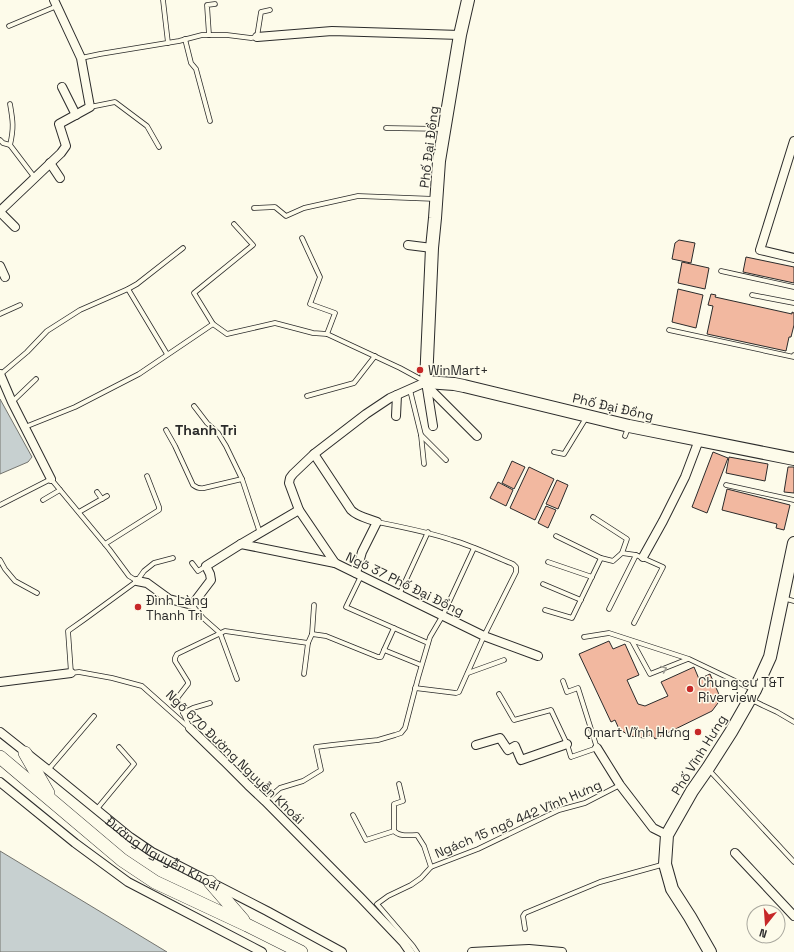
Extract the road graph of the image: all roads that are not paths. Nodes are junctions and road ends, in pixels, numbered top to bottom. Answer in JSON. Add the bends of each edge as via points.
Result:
{"nodes":[{"id":1,"x":163,"y":0,"type":"edge"},
{"id":2,"x":468,"y":0,"type":"edge"},
{"id":3,"x":56,"y":3,"type":"edge"},
{"id":4,"x":215,"y":4,"type":"dead end"},
{"id":5,"x":270,"y":10,"type":"dead end"},
{"id":6,"x":9,"y":26,"type":"dead end"},
{"id":7,"x":209,"y":35,"type":"junction"},
{"id":8,"x":460,"y":35,"type":"junction"},
{"id":9,"x":258,"y":37,"type":"junction"},
{"id":10,"x":185,"y":39,"type":"junction"},
{"id":11,"x":168,"y":43,"type":"junction"},
{"id":12,"x":81,"y":58,"type":"junction"},
{"id":13,"x":62,"y":88,"type":"dead end"},
{"id":14,"x":10,"y":104,"type":"dead end"},
{"id":15,"x":90,"y":107,"type":"junction"},
{"id":16,"x":76,"y":115,"type":"junction"},
{"id":17,"x":210,"y":121,"type":"dead end"},
{"id":18,"x":386,"y":128,"type":"dead end"},
{"id":19,"x":444,"y":129,"type":"junction"},
{"id":20,"x":0,"y":140,"type":"edge"},
{"id":21,"x":794,"y":142,"type":"edge"},
{"id":22,"x":10,"y":145,"type":"junction"},
{"id":23,"x":159,"y":147,"type":"dead end"},
{"id":24,"x":50,"y":163,"type":"junction"},
{"id":25,"x":35,"y":178,"type":"junction"},
{"id":26,"x":60,"y":178,"type":"dead end"},
{"id":27,"x":436,"y":199,"type":"junction"},
{"id":28,"x":254,"y":208,"type":"dead end"},
{"id":29,"x":0,"y":212,"type":"edge"},
{"id":30,"x":234,"y":224,"type":"dead end"},
{"id":31,"x":15,"y":227,"type":"dead end"},
{"id":32,"x":302,"y":238,"type":"dead end"},
{"id":33,"x":408,"y":245,"type":"dead end"},
{"id":34,"x":183,"y":248,"type":"dead end"},
{"id":35,"x":432,"y":248,"type":"junction"},
{"id":36,"x":794,"y":258,"type":"edge"},
{"id":37,"x":0,"y":266,"type":"edge"},
{"id":38,"x":721,"y":271,"type":"dead end"},
{"id":39,"x":5,"y":277,"type":"dead end"},
{"id":40,"x":794,"y":287,"type":"edge"},
{"id":41,"x":128,"y":289,"type":"junction"},
{"id":42,"x":752,"y":295,"type":"dead end"},
{"id":43,"x":794,"y":303,"type":"edge"},
{"id":44,"x":20,"y":305,"type":"dead end"},
{"id":45,"x":0,"y":314,"type":"edge"},
{"id":46,"x":213,"y":324,"type":"junction"},
{"id":47,"x":669,"y":330,"type":"dead end"},
{"id":48,"x":327,"y":334,"type":"junction"},
{"id":49,"x":167,"y":354,"type":"junction"},
{"id":50,"x":794,"y":355,"type":"edge"},
{"id":51,"x":375,"y":356,"type":"junction"},
{"id":52,"x":0,"y":374,"type":"edge"},
{"id":53,"x":36,"y":379,"type":"dead end"},
{"id":54,"x":427,"y":384,"type":"junction"},
{"id":55,"x":410,"y":390,"type":"junction"},
{"id":56,"x":397,"y":395,"type":"junction"},
{"id":57,"x":307,"y":396,"type":"dead end"},
{"id":58,"x":12,"y":402,"type":"junction"},
{"id":59,"x":194,"y":406,"type":"dead end"},
{"id":60,"x":396,"y":416,"type":"dead end"},
{"id":61,"x":588,"y":416,"type":"junction"},
{"id":62,"x":433,"y":426,"type":"dead end"},
{"id":63,"x":25,"y":427,"type":"junction"},
{"id":64,"x":166,"y":430,"type":"dead end"},
{"id":65,"x":421,"y":435,"type":"junction"},
{"id":66,"x":477,"y":436,"type":"dead end"},
{"id":67,"x":699,"y":440,"type":"junction"},
{"id":68,"x":554,"y":452,"type":"dead end"},
{"id":69,"x":314,"y":454,"type":"junction"},
{"id":70,"x":794,"y":459,"type":"edge"},
{"id":71,"x":446,"y":460,"type":"dead end"},
{"id":72,"x":424,"y":464,"type":"dead end"},
{"id":73,"x":147,"y":476,"type":"dead end"},
{"id":74,"x":242,"y":479,"type":"junction"},
{"id":75,"x":52,"y":480,"type":"junction"},
{"id":76,"x":726,"y":484,"type":"dead end"},
{"id":77,"x":60,"y":490,"type":"junction"},
{"id":78,"x":97,"y":492,"type":"dead end"},
{"id":79,"x":43,"y":500,"type":"dead end"},
{"id":80,"x":794,"y":500,"type":"edge"},
{"id":81,"x":0,"y":505,"type":"edge"},
{"id":82,"x":299,"y":510,"type":"junction"},
{"id":83,"x":79,"y":512,"type":"junction"},
{"id":84,"x":593,"y":517,"type":"dead end"},
{"id":85,"x":376,"y":522,"type":"junction"},
{"id":86,"x":260,"y":532,"type":"junction"},
{"id":87,"x":428,"y":532,"type":"junction"},
{"id":88,"x":556,"y":536,"type":"dead end"},
{"id":89,"x":794,"y":543,"type":"edge"},
{"id":90,"x":105,"y":544,"type":"junction"},
{"id":91,"x":241,"y":544,"type":"junction"},
{"id":92,"x":474,"y":548,"type":"junction"},
{"id":93,"x":622,"y":553,"type":"junction"},
{"id":94,"x":639,"y":556,"type":"junction"},
{"id":95,"x":173,"y":558,"type":"dead end"},
{"id":96,"x":601,"y":558,"type":"junction"},
{"id":97,"x":0,"y":560,"type":"edge"},
{"id":98,"x":192,"y":562,"type":"dead end"},
{"id":99,"x":548,"y":562,"type":"dead end"},
{"id":100,"x":335,"y":563,"type":"junction"},
{"id":101,"x":206,"y":566,"type":"junction"},
{"id":102,"x":359,"y":574,"type":"junction"},
{"id":103,"x":592,"y":577,"type":"junction"},
{"id":104,"x":137,"y":581,"type":"junction"},
{"id":105,"x":543,"y":584,"type":"dead end"},
{"id":106,"x":36,"y":593,"type":"dead end"},
{"id":107,"x":399,"y":595,"type":"junction"},
{"id":108,"x":788,"y":599,"type":"edge"},
{"id":109,"x":581,"y":600,"type":"junction"},
{"id":110,"x":192,"y":605,"type":"junction"},
{"id":111,"x":314,"y":605,"type":"dead end"},
{"id":112,"x":610,"y":608,"type":"dead end"},
{"id":113,"x":545,"y":610,"type":"dead end"},
{"id":114,"x":443,"y":615,"type":"junction"},
{"id":115,"x":634,"y":623,"type":"dead end"},
{"id":116,"x":394,"y":628,"type":"junction"},
{"id":117,"x":220,"y":633,"type":"junction"},
{"id":118,"x":312,"y":634,"type":"junction"},
{"id":119,"x":484,"y":636,"type":"junction"},
{"id":120,"x":584,"y":637,"type":"dead end"},
{"id":121,"x":631,"y":640,"type":"junction"},
{"id":122,"x":308,"y":643,"type":"junction"},
{"id":123,"x":428,"y":643,"type":"junction"},
{"id":124,"x":384,"y":650,"type":"junction"},
{"id":125,"x":538,"y":656,"type":"dead end"},
{"id":126,"x":689,"y":659,"type":"junction"},
{"id":127,"x":504,"y":660,"type":"dead end"},
{"id":128,"x":421,"y":665,"type":"junction"},
{"id":129,"x":71,"y":673,"type":"junction"},
{"id":130,"x":468,"y":673,"type":"junction"},
{"id":131,"x":304,"y":674,"type":"dead end"},
{"id":132,"x":237,"y":679,"type":"dead end"},
{"id":133,"x":563,"y":681,"type":"dead end"},
{"id":134,"x":0,"y":682,"type":"edge"},
{"id":135,"x":415,"y":688,"type":"junction"},
{"id":136,"x":499,"y":694,"type":"dead end"},
{"id":137,"x":752,"y":694,"type":"junction"},
{"id":138,"x":210,"y":703,"type":"dead end"},
{"id":139,"x":183,"y":713,"type":"junction"},
{"id":140,"x":94,"y":716,"type":"dead end"},
{"id":141,"x":794,"y":722,"type":"edge"},
{"id":142,"x":190,"y":728,"type":"junction"},
{"id":143,"x":0,"y":732,"type":"edge"},
{"id":144,"x":567,"y":744,"type":"junction"},
{"id":145,"x":476,"y":745,"type":"dead end"},
{"id":146,"x":119,"y":747,"type":"dead end"},
{"id":147,"x":597,"y":748,"type":"junction"},
{"id":148,"x":25,"y":753,"type":"junction"},
{"id":149,"x":0,"y":757,"type":"edge"},
{"id":150,"x":708,"y":768,"type":"junction"},
{"id":151,"x":48,"y":770,"type":"junction"},
{"id":152,"x":0,"y":782,"type":"edge"},
{"id":153,"x":399,"y":784,"type":"dead end"},
{"id":154,"x":620,"y":785,"type":"junction"},
{"id":155,"x":52,"y":801,"type":"junction"},
{"id":156,"x":265,"y":801,"type":"junction"},
{"id":157,"x":96,"y":810,"type":"junction"},
{"id":158,"x":353,"y":815,"type":"dead end"},
{"id":159,"x":394,"y":831,"type":"junction"},
{"id":160,"x":667,"y":835,"type":"junction"},
{"id":161,"x":735,"y":853,"type":"dead end"},
{"id":162,"x":794,"y":862,"type":"edge"},
{"id":163,"x":665,"y":864,"type":"junction"},
{"id":164,"x":430,"y":867,"type":"junction"},
{"id":165,"x":210,"y":882,"type":"junction"},
{"id":166,"x":794,"y":916,"type":"edge"},
{"id":167,"x":247,"y":925,"type":"junction"},
{"id":168,"x":525,"y":930,"type":"dead end"},
{"id":169,"x":262,"y":952,"type":"edge"},
{"id":170,"x":301,"y":952,"type":"edge"},
{"id":171,"x":342,"y":952,"type":"edge"},
{"id":172,"x":410,"y":952,"type":"edge"},
{"id":173,"x":417,"y":952,"type":"edge"},
{"id":174,"x":472,"y":952,"type":"edge"},
{"id":175,"x":562,"y":952,"type":"edge"},
{"id":176,"x":710,"y":952,"type":"edge"}],
"edges":[{"from":1,"to":11,"type":"lane"},
{"from":2,"to":8,"type":"street","name":"Phố Đại Đồng"},
{"from":3,"to":6,"type":"lane"},
{"from":3,"to":12,"type":"street"},
{"from":4,"to":7,"type":"lane","via":[[208,5]]},
{"from":5,"to":9,"type":"lane","via":[[261,12]]},
{"from":7,"to":9,"type":"lane"},
{"from":7,"to":10,"type":"lane"},
{"from":8,"to":9,"type":"street","via":[[332,31]]},
{"from":8,"to":19,"type":"street","name":"Phố Đại Đồng"},
{"from":10,"to":11,"type":"lane"},
{"from":10,"to":17,"type":"lane"},
{"from":11,"to":12,"type":"lane"},
{"from":12,"to":15,"type":"street"},
{"from":13,"to":16,"type":"street"},
{"from":14,"to":22,"type":"lane","via":[[13,122]]},
{"from":15,"to":16,"type":"street"},
{"from":15,"to":23,"type":"lane","via":[[115,102],[147,126]]},
{"from":16,"to":24,"type":"street","via":[[59,124],[66,146]]},
{"from":18,"to":19,"type":"lane"},
{"from":19,"to":27,"type":"street","name":"Phố Đại Đồng"},
{"from":20,"to":22,"type":"lane"},
{"from":21,"to":36,"type":"street","via":[[760,250]]},
{"from":22,"to":25,"type":"lane"},
{"from":24,"to":25,"type":"street"},
{"from":24,"to":26,"type":"street"},
{"from":25,"to":29,"type":"street"},
{"from":27,"to":28,"type":"lane","via":[[358,196],[304,208],[286,216],[275,207]]},
{"from":27,"to":35,"type":"street","name":"Phố Đại Đồng"},
{"from":29,"to":31,"type":"street"},
{"from":30,"to":46,"type":"lane","via":[[253,245],[194,293]]},
{"from":32,"to":48,"type":"lane","via":[[320,277],[310,304],[335,313]]},
{"from":33,"to":35,"type":"street"},
{"from":34,"to":41,"type":"lane"},
{"from":35,"to":54,"type":"street","name":"Phố Đại Đồng"},
{"from":37,"to":39,"type":"street"},
{"from":38,"to":40,"type":"lane"},
{"from":41,"to":49,"type":"lane"},
{"from":41,"to":52,"type":"lane","via":[[80,310],[47,330]]},
{"from":42,"to":43,"type":"lane"},
{"from":44,"to":45,"type":"lane"},
{"from":46,"to":48,"type":"lane","via":[[228,334],[275,323]]},
{"from":46,"to":49,"type":"lane"},
{"from":47,"to":50,"type":"lane"},
{"from":48,"to":51,"type":"lane"},
{"from":49,"to":63,"type":"lane","via":[[139,374],[75,407]]},
{"from":51,"to":54,"type":"lane"},
{"from":51,"to":57,"type":"lane","via":[[354,383]]},
{"from":52,"to":58,"type":"street"},
{"from":53,"to":58,"type":"lane"},
{"from":54,"to":55,"type":"street"},
{"from":54,"to":61,"type":"street","name":"Phố Đại Đồng","via":[[454,384]]},
{"from":54,"to":62,"type":"street"},
{"from":54,"to":66,"type":"street"},
{"from":55,"to":56,"type":"street","name":"Ngõ 37 Phố Đại Đồng"},
{"from":55,"to":65,"type":"lane"},
{"from":56,"to":60,"type":"street"},
{"from":56,"to":69,"type":"street","name":"Ngõ 37 Phố Đại Đồng","via":[[366,414]]},
{"from":58,"to":63,"type":"street"},
{"from":59,"to":74,"type":"lane","via":[[218,432]]},
{"from":61,"to":67,"type":"street","name":"Phố Đại Đồng","via":[[627,431]]},
{"from":61,"to":68,"type":"lane","via":[[564,454]]},
{"from":63,"to":75,"type":"street"},
{"from":64,"to":74,"type":"lane","via":[[196,488]]},
{"from":65,"to":71,"type":"lane"},
{"from":65,"to":72,"type":"lane"},
{"from":67,"to":70,"type":"street","name":"Phố Đại Đồng"},
{"from":67,"to":94,"type":"street","via":[[685,477],[663,521]]},
{"from":69,"to":82,"type":"street","name":"Ngõ 37 Phố Đại Đồng","via":[[290,478],[289,483]]},
{"from":69,"to":85,"type":"street","via":[[355,514]]},
{"from":73,"to":90,"type":"lane","via":[[159,510]]},
{"from":74,"to":86,"type":"lane"},
{"from":75,"to":77,"type":"lane"},
{"from":75,"to":81,"type":"lane"},
{"from":76,"to":80,"type":"lane"},
{"from":77,"to":79,"type":"lane"},
{"from":77,"to":83,"type":"lane"},
{"from":78,"to":83,"type":"lane","via":[[105,497]]},
{"from":82,"to":86,"type":"street"},
{"from":82,"to":100,"type":"street","name":"Ngõ 37 Phố Đại Đồng"},
{"from":83,"to":90,"type":"lane"},
{"from":84,"to":93,"type":"lane","via":[[627,539]]},
{"from":85,"to":87,"type":"lane"},
{"from":85,"to":102,"type":"street","via":[[362,552]]},
{"from":86,"to":91,"type":"street"},
{"from":87,"to":92,"type":"lane"},
{"from":87,"to":107,"type":"lane"},
{"from":88,"to":96,"type":"lane"},
{"from":89,"to":108,"type":"street","name":"Phố Vĩnh Hưng"},
{"from":90,"to":104,"type":"lane","via":[[129,576]]},
{"from":91,"to":100,"type":"street"},
{"from":91,"to":101,"type":"street"},
{"from":92,"to":114,"type":"lane"},
{"from":92,"to":119,"type":"lane","via":[[516,567],[516,572]]},
{"from":93,"to":94,"type":"lane"},
{"from":93,"to":96,"type":"lane","via":[[613,561]]},
{"from":94,"to":112,"type":"lane"},
{"from":94,"to":115,"type":"lane","via":[[663,567]]},
{"from":95,"to":104,"type":"lane","via":[[154,563]]},
{"from":96,"to":103,"type":"lane"},
{"from":97,"to":106,"type":"lane","via":[[15,580]]},
{"from":98,"to":101,"type":"lane","via":[[198,570]]},
{"from":99,"to":103,"type":"lane"},
{"from":100,"to":102,"type":"street","name":"Ngõ 37 Phố Đại Đồng"},
{"from":101,"to":110,"type":"street","via":[[211,580]]},
{"from":102,"to":107,"type":"street","name":"Ngõ 37 Phố Đại Đồng"},
{"from":102,"to":116,"type":"lane","via":[[346,607]]},
{"from":103,"to":109,"type":"lane"},
{"from":104,"to":110,"type":"street","via":[[147,583],[170,600]]},
{"from":104,"to":129,"type":"lane","via":[[68,630]]},
{"from":105,"to":109,"type":"lane"},
{"from":107,"to":114,"type":"street","name":"Ngõ 37 Phố Đại Đồng"},
{"from":108,"to":137,"type":"street","name":"Phố Vĩnh Hưng","via":[[770,657]]},
{"from":109,"to":113,"type":"lane","via":[[572,618]]},
{"from":110,"to":117,"type":"lane"},
{"from":111,"to":118,"type":"lane"},
{"from":114,"to":119,"type":"street","name":"Ngõ 37 Phố Đại Đồng"},
{"from":114,"to":123,"type":"lane"},
{"from":116,"to":123,"type":"lane"},
{"from":116,"to":124,"type":"lane"},
{"from":117,"to":122,"type":"lane","via":[[225,631]]},
{"from":117,"to":132,"type":"lane"},
{"from":117,"to":139,"type":"lane","via":[[175,656],[175,661],[188,682],[177,700]]},
{"from":118,"to":122,"type":"lane"},
{"from":118,"to":124,"type":"lane","via":[[326,636],[378,657],[381,657]]},
{"from":119,"to":125,"type":"street","name":"Ngõ 37 Phố Đại Đồng"},
{"from":119,"to":130,"type":"lane"},
{"from":120,"to":121,"type":"lane","via":[[609,633]]},
{"from":121,"to":126,"type":"lane"},
{"from":121,"to":126,"type":"lane","one_way":true,"via":[[650,674]]},
{"from":122,"to":131,"type":"lane"},
{"from":123,"to":128,"type":"lane"},
{"from":124,"to":128,"type":"lane"},
{"from":126,"to":137,"type":"lane"},
{"from":127,"to":130,"type":"lane"},
{"from":128,"to":135,"type":"lane"},
{"from":129,"to":134,"type":"street","name":"Ngõ 670 Đường Nguyễn Khoái"},
{"from":129,"to":142,"type":"lane","name":"Ngõ 670 Đường Nguyễn Khoái","via":[[80,672],[142,686]]},
{"from":130,"to":135,"type":"lane","via":[[459,692],[456,693]]},
{"from":133,"to":147,"type":"lane","via":[[567,692],[578,688]]},
{"from":135,"to":156,"type":"lane","via":[[405,728],[401,733],[378,740],[316,747],[321,770],[303,781],[280,788]]},
{"from":136,"to":144,"type":"lane","via":[[514,720],[551,710]]},
{"from":137,"to":141,"type":"lane","via":[[762,705]]},
{"from":137,"to":150,"type":"street","name":"Phố Vĩnh Hưng"},
{"from":138,"to":139,"type":"lane"},
{"from":139,"to":142,"type":"lane"},
{"from":140,"to":151,"type":"lane"},
{"from":142,"to":156,"type":"street","name":"Ngõ 670 Đường Nguyễn Khoái"},
{"from":143,"to":148,"type":"street","name":"Đường Nguyễn Khoái"},
{"from":144,"to":145,"type":"street","via":[[521,760],[515,746],[508,750],[500,738]]},
{"from":144,"to":147,"type":"lane","via":[[571,757]]},
{"from":146,"to":157,"type":"lane","via":[[134,764]]},
{"from":147,"to":154,"type":"street"},
{"from":148,"to":151,"type":"street","name":"Đường Nguyễn Khoái"},
{"from":148,"to":155,"type":"main road"},
{"from":149,"to":155,"type":"main road","name":"Đường Nguyễn Khoái"},
{"from":150,"to":160,"type":"street","name":"Phố Vĩnh Hưng"},
{"from":150,"to":162,"type":"lane"},
{"from":151,"to":157,"type":"street","name":"Đường Nguyễn Khoái"},
{"from":152,"to":169,"type":"street","via":[[128,882]]},
{"from":153,"to":159,"type":"lane","via":[[403,801],[394,804]]},
{"from":154,"to":160,"type":"street","via":[[653,828]]},
{"from":154,"to":164,"type":"lane","name":"Ngách 15 ngõ 442 Vĩnh Hưng","via":[[585,802],[559,810],[478,849]]},
{"from":155,"to":167,"type":"main road","name":"Đường Nguyễn Khoái","via":[[122,860],[155,882]]},
{"from":156,"to":172,"type":"street","name":"Ngõ 670 Đường Nguyễn Khoái","via":[[361,898]]},
{"from":157,"to":165,"type":"street","name":"Đường Nguyễn Khoái","via":[[152,852]]},
{"from":158,"to":159,"type":"lane","via":[[366,840]]},
{"from":159,"to":164,"type":"lane","via":[[406,836],[417,835],[424,846]]},
{"from":160,"to":163,"type":"street","name":"Phố Vĩnh Hưng"},
{"from":161,"to":166,"type":"street"},
{"from":163,"to":168,"type":"lane","via":[[600,882],[525,913]]},
{"from":163,"to":176,"type":"street","name":"Phố Vĩnh Hưng","via":[[672,889]]},
{"from":164,"to":173,"type":"lane","name":"Ngách 15 ngõ 442 Vĩnh Hưng","via":[[411,885],[377,904]]},
{"from":165,"to":167,"type":"main road"},
{"from":165,"to":171,"type":"street","name":"Đường Nguyễn Khoái"},
{"from":167,"to":170,"type":"main road","name":"Đường Nguyễn Khoái"},
{"from":174,"to":175,"type":"street","via":[[529,949]]}]}
